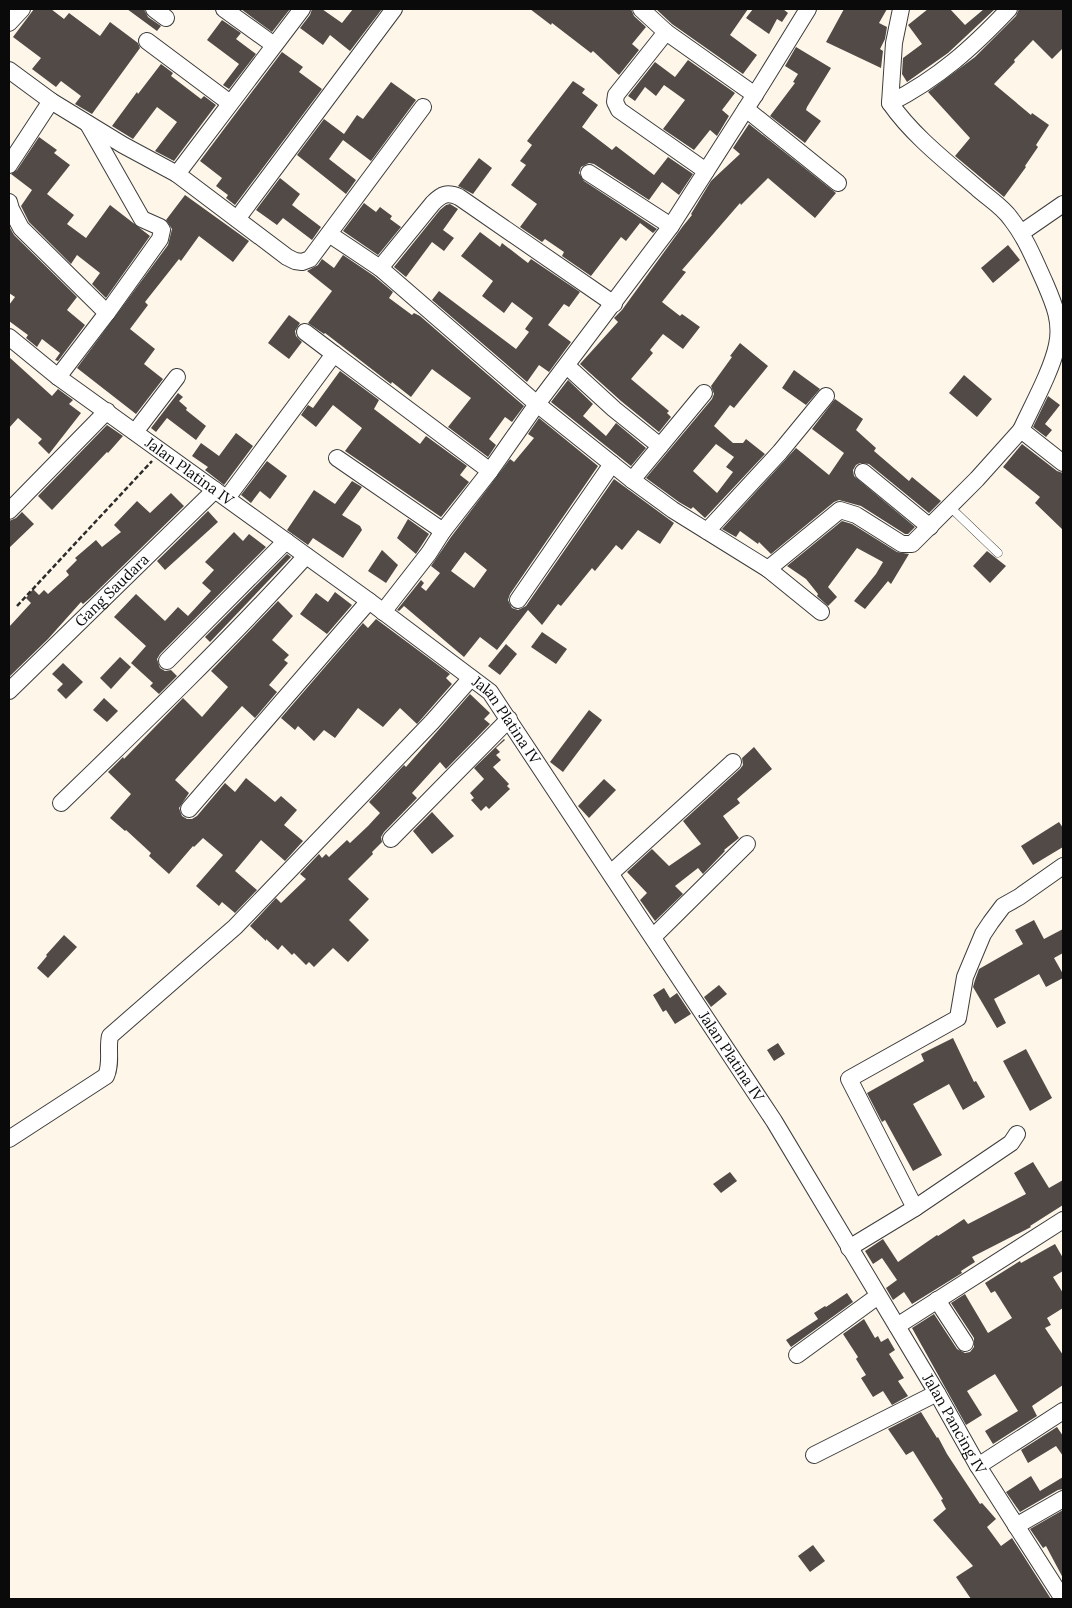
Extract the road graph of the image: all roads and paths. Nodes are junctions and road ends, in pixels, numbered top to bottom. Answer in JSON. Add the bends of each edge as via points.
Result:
{"nodes":[{"id":1,"x":22,"y":9,"type":"edge"},
{"id":2,"x":224,"y":9,"type":"edge"},
{"id":3,"x":302,"y":9,"type":"edge"},
{"id":4,"x":394,"y":9,"type":"edge"},
{"id":5,"x":641,"y":9,"type":"edge"},
{"id":6,"x":808,"y":9,"type":"edge"},
{"id":7,"x":901,"y":9,"type":"edge"},
{"id":8,"x":1009,"y":9,"type":"edge"},
{"id":9,"x":9,"y":23,"type":"edge"},
{"id":10,"x":666,"y":32,"type":"junction"},
{"id":11,"x":147,"y":41,"type":"dead end"},
{"id":12,"x":274,"y":45,"type":"junction"},
{"id":13,"x":9,"y":70,"type":"edge"},
{"id":14,"x":51,"y":101,"type":"junction"},
{"id":15,"x":750,"y":102,"type":"junction"},
{"id":16,"x":230,"y":103,"type":"junction"},
{"id":17,"x":890,"y":103,"type":"junction"},
{"id":18,"x":423,"y":107,"type":"dead end"},
{"id":19,"x":86,"y":121,"type":"junction"},
{"id":20,"x":9,"y":165,"type":"edge"},
{"id":21,"x":706,"y":171,"type":"junction"},
{"id":22,"x":589,"y":173,"type":"dead end"},
{"id":23,"x":177,"y":174,"type":"junction"},
{"id":24,"x":838,"y":183,"type":"dead end"},
{"id":25,"x":9,"y":202,"type":"edge"},
{"id":26,"x":1063,"y":204,"type":"edge"},
{"id":27,"x":237,"y":219,"type":"junction"},
{"id":28,"x":671,"y":226,"type":"junction"},
{"id":29,"x":1021,"y":233,"type":"junction"},
{"id":30,"x":329,"y":234,"type":"junction"},
{"id":31,"x":380,"y":268,"type":"junction"},
{"id":32,"x":614,"y":304,"type":"junction"},
{"id":33,"x":107,"y":313,"type":"junction"},
{"id":34,"x":305,"y":332,"type":"dead end"},
{"id":35,"x":11,"y":343,"type":"edge"},
{"id":36,"x":334,"y":354,"type":"junction"},
{"id":37,"x":566,"y":366,"type":"junction"},
{"id":38,"x":58,"y":377,"type":"junction"},
{"id":39,"x":176,"y":377,"type":"dead end"},
{"id":40,"x":704,"y":393,"type":"dead end"},
{"id":41,"x":826,"y":396,"type":"dead end"},
{"id":42,"x":537,"y":404,"type":"junction"},
{"id":43,"x":107,"y":411,"type":"junction"},
{"id":44,"x":1021,"y":430,"type":"junction"},
{"id":45,"x":135,"y":432,"type":"junction"},
{"id":46,"x":660,"y":446,"type":"junction"},
{"id":47,"x":161,"y":451,"type":"junction"},
{"id":48,"x":337,"y":458,"type":"dead end"},
{"id":49,"x":1063,"y":463,"type":"edge"},
{"id":50,"x":612,"y":464,"type":"junction"},
{"id":51,"x":490,"y":470,"type":"junction"},
{"id":52,"x":863,"y":472,"type":"dead end"},
{"id":53,"x":632,"y":480,"type":"junction"},
{"id":54,"x":221,"y":494,"type":"junction"},
{"id":55,"x":950,"y":507,"type":"junction"},
{"id":56,"x":9,"y":511,"type":"edge"},
{"id":57,"x":930,"y":527,"type":"junction"},
{"id":58,"x":443,"y":531,"type":"junction"},
{"id":59,"x":707,"y":531,"type":"junction"},
{"id":60,"x":286,"y":541,"type":"junction"},
{"id":61,"x":998,"y":554,"type":"dead end"},
{"id":62,"x":306,"y":556,"type":"junction"},
{"id":63,"x":768,"y":568,"type":"junction"},
{"id":64,"x":518,"y":600,"type":"dead end"},
{"id":65,"x":369,"y":601,"type":"junction"},
{"id":66,"x":17,"y":606,"type":"dead end"},
{"id":67,"x":383,"y":612,"type":"junction"},
{"id":68,"x":821,"y":612,"type":"dead end"},
{"id":69,"x":167,"y":661,"type":"dead end"},
{"id":70,"x":471,"y":678,"type":"junction"},
{"id":71,"x":9,"y":691,"type":"edge"},
{"id":72,"x":509,"y":719,"type":"junction"},
{"id":73,"x":733,"y":762,"type":"dead end"},
{"id":74,"x":61,"y":802,"type":"dead end"},
{"id":75,"x":189,"y":810,"type":"dead end"},
{"id":76,"x":391,"y":839,"type":"dead end"},
{"id":77,"x":747,"y":844,"type":"dead end"},
{"id":78,"x":1063,"y":866,"type":"edge"},
{"id":79,"x":610,"y":873,"type":"junction"},
{"id":80,"x":653,"y":937,"type":"junction"},
{"id":81,"x":1018,"y":1134,"type":"dead end"},
{"id":82,"x":9,"y":1139,"type":"edge"},
{"id":83,"x":915,"y":1208,"type":"junction"},
{"id":84,"x":1063,"y":1220,"type":"edge"},
{"id":85,"x":849,"y":1248,"type":"junction"},
{"id":86,"x":878,"y":1296,"type":"junction"},
{"id":87,"x":937,"y":1300,"type":"junction"},
{"id":88,"x":897,"y":1326,"type":"junction"},
{"id":89,"x":965,"y":1344,"type":"dead end"},
{"id":90,"x":797,"y":1355,"type":"dead end"},
{"id":91,"x":937,"y":1393,"type":"junction"},
{"id":92,"x":1063,"y":1412,"type":"edge"},
{"id":93,"x":814,"y":1455,"type":"dead end"},
{"id":94,"x":978,"y":1466,"type":"junction"},
{"id":95,"x":1063,"y":1499,"type":"edge"},
{"id":96,"x":1016,"y":1526,"type":"junction"},
{"id":97,"x":1063,"y":1599,"type":"edge"}],
"edges":[{"from":1,"to":9,"type":"street"},
{"from":2,"to":12,"type":"street"},
{"from":3,"to":12,"type":"street"},
{"from":4,"to":27,"type":"street"},
{"from":5,"to":10,"type":"street"},
{"from":6,"to":15,"type":"street"},
{"from":7,"to":17,"type":"street","via":[[894,43]]},
{"from":8,"to":17,"type":"street","via":[[953,64]]},
{"from":10,"to":15,"type":"street"},
{"from":10,"to":21,"type":"street","via":[[616,95],[615,102],[619,110]]},
{"from":11,"to":16,"type":"street"},
{"from":12,"to":16,"type":"street"},
{"from":13,"to":14,"type":"street"},
{"from":14,"to":19,"type":"street"},
{"from":14,"to":20,"type":"street"},
{"from":15,"to":21,"type":"street"},
{"from":15,"to":24,"type":"street"},
{"from":16,"to":23,"type":"street"},
{"from":17,"to":29,"type":"street","via":[[899,116],[945,160],[1010,217]]},
{"from":18,"to":30,"type":"street"},
{"from":19,"to":23,"type":"street"},
{"from":19,"to":33,"type":"street","via":[[142,219],[162,230],[160,239]]},
{"from":21,"to":28,"type":"street"},
{"from":22,"to":28,"type":"street"},
{"from":23,"to":27,"type":"street"},
{"from":25,"to":33,"type":"street","via":[[21,228]]},
{"from":26,"to":29,"type":"street"},
{"from":27,"to":30,"type":"street","via":[[295,261],[310,259]]},
{"from":28,"to":32,"type":"street"},
{"from":29,"to":44,"type":"street","via":[[1055,306],[1059,325],[1050,367]]},
{"from":30,"to":31,"type":"street"},
{"from":31,"to":32,"type":"street","via":[[433,202],[440,195],[450,193]]},
{"from":31,"to":42,"type":"street"},
{"from":32,"to":37,"type":"street"},
{"from":33,"to":38,"type":"street"},
{"from":34,"to":36,"type":"street"},
{"from":35,"to":38,"type":"street","name":"Jalan Platina IV"},
{"from":36,"to":51,"type":"street"},
{"from":36,"to":54,"type":"street","name":"Gang Saudara"},
{"from":37,"to":42,"type":"street"},
{"from":37,"to":46,"type":"street"},
{"from":38,"to":43,"type":"street","name":"Jalan Platina IV"},
{"from":39,"to":45,"type":"street"},
{"from":40,"to":46,"type":"street"},
{"from":41,"to":59,"type":"street","via":[[780,452]]},
{"from":42,"to":50,"type":"street"},
{"from":42,"to":51,"type":"street"},
{"from":43,"to":45,"type":"street","name":"Jalan Platina IV"},
{"from":43,"to":56,"type":"street"},
{"from":44,"to":49,"type":"street"},
{"from":44,"to":55,"type":"street"},
{"from":45,"to":47,"type":"street","name":"Jalan Platina IV"},
{"from":46,"to":53,"type":"street"},
{"from":47,"to":54,"type":"street","name":"Jalan Platina IV"},
{"from":47,"to":66,"type":"path"},
{"from":48,"to":58,"type":"street"},
{"from":50,"to":53,"type":"street"},
{"from":50,"to":64,"type":"street"},
{"from":51,"to":58,"type":"street"},
{"from":52,"to":57,"type":"street"},
{"from":53,"to":59,"type":"street"},
{"from":54,"to":60,"type":"street","name":"Jalan Platina IV"},
{"from":54,"to":71,"type":"street","name":"Gang Saudara"},
{"from":55,"to":57,"type":"street"},
{"from":55,"to":61,"type":"lane"},
{"from":57,"to":63,"type":"street","via":[[912,544],[902,544],[856,515],[840,510]]},
{"from":58,"to":67,"type":"street"},
{"from":59,"to":63,"type":"street"},
{"from":60,"to":62,"type":"street","name":"Jalan Platina IV"},
{"from":60,"to":69,"type":"street"},
{"from":62,"to":65,"type":"street","name":"Jalan Platina IV"},
{"from":62,"to":74,"type":"street","via":[[165,703]]},
{"from":63,"to":68,"type":"street"},
{"from":65,"to":67,"type":"street","name":"Jalan Platina IV"},
{"from":65,"to":75,"type":"street"},
{"from":67,"to":70,"type":"street","name":"Jalan Platina IV"},
{"from":70,"to":72,"type":"street","name":"Jalan Platina IV","via":[[490,692]]},
{"from":70,"to":82,"type":"street","via":[[235,927],[110,1036],[110,1068],[106,1076]]},
{"from":72,"to":76,"type":"street"},
{"from":72,"to":79,"type":"street","name":"Jalan Platina IV"},
{"from":73,"to":79,"type":"street"},
{"from":77,"to":80,"type":"street"},
{"from":78,"to":83,"type":"street","via":[[1003,906],[991,922],[965,977],[958,1018],[848,1079]]},
{"from":79,"to":80,"type":"street","name":"Jalan Platina IV"},
{"from":80,"to":85,"type":"street","name":"Jalan Platina IV","via":[[774,1121]]},
{"from":81,"to":83,"type":"street","via":[[1011,1143]]},
{"from":83,"to":85,"type":"street"},
{"from":84,"to":87,"type":"street"},
{"from":85,"to":86,"type":"street","name":"Jalan Pancing IV"},
{"from":86,"to":88,"type":"street","name":"Jalan Pancing IV"},
{"from":86,"to":90,"type":"street"},
{"from":87,"to":88,"type":"street"},
{"from":87,"to":89,"type":"street"},
{"from":88,"to":91,"type":"street","name":"Jalan Pancing IV"},
{"from":91,"to":93,"type":"street"},
{"from":91,"to":94,"type":"street","name":"Jalan Pancing IV"},
{"from":92,"to":94,"type":"street"},
{"from":94,"to":96,"type":"street","name":"Jalan Pancing IV"},
{"from":95,"to":96,"type":"street"},
{"from":96,"to":97,"type":"street","name":"Jalan Pancing IV"}]}
